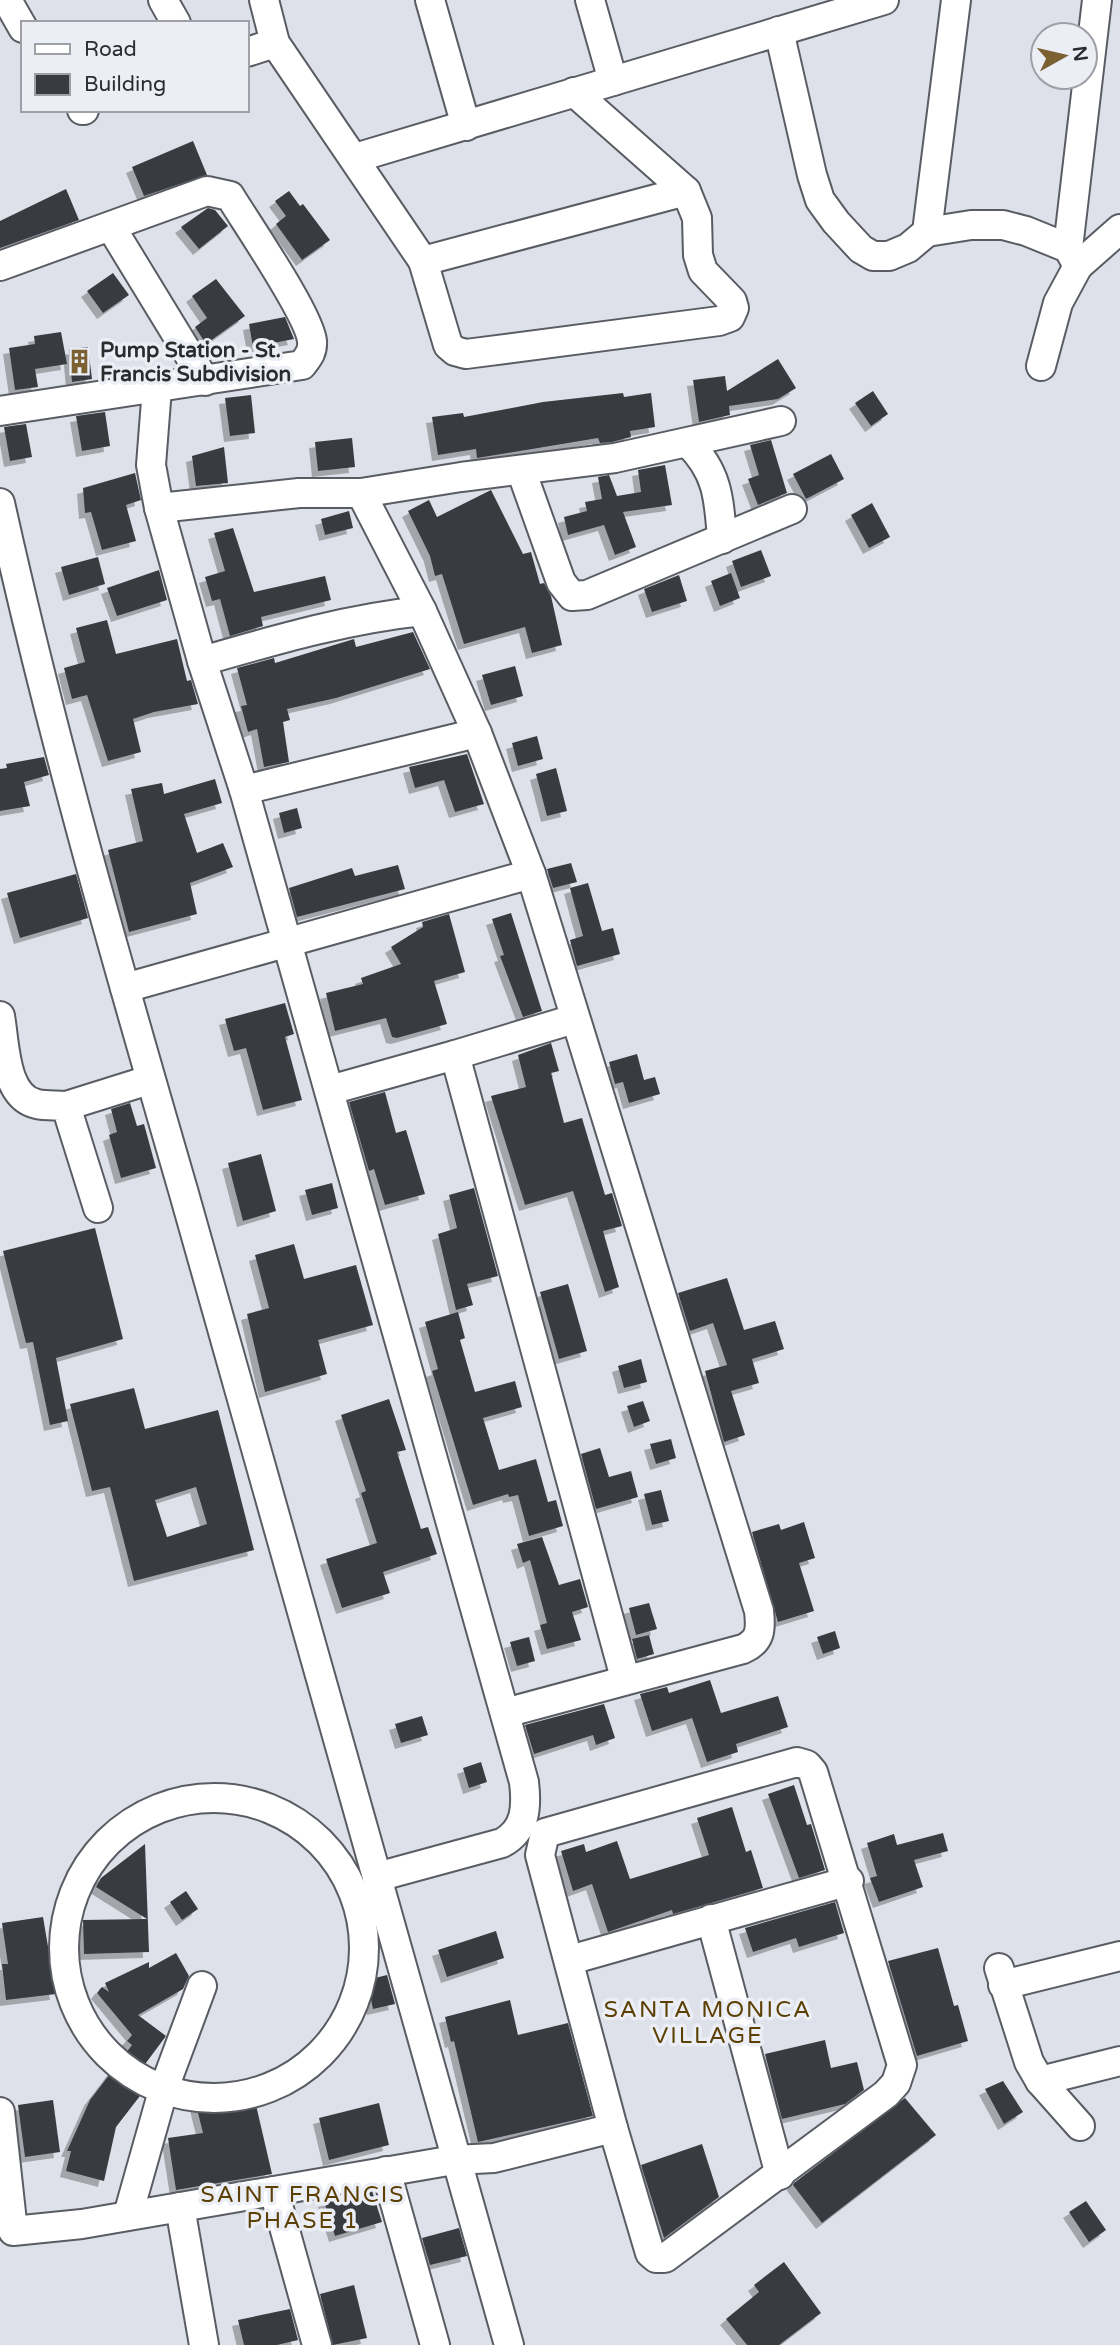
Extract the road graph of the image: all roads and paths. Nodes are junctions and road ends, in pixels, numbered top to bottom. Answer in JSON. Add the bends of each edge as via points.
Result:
{"nodes":[{"id":1,"x":7,"y":0,"type":"edge"},
{"id":2,"x":163,"y":0,"type":"edge"},
{"id":3,"x":264,"y":0,"type":"edge"},
{"id":4,"x":430,"y":0,"type":"edge"},
{"id":5,"x":590,"y":0,"type":"edge"},
{"id":6,"x":884,"y":0,"type":"edge"},
{"id":7,"x":956,"y":0,"type":"edge"},
{"id":8,"x":1097,"y":0,"type":"edge"},
{"id":9,"x":175,"y":21,"type":"edge"},
{"id":10,"x":21,"y":24,"type":"edge"},
{"id":11,"x":779,"y":31,"type":"junction"},
{"id":12,"x":275,"y":43,"type":"junction"},
{"id":13,"x":248,"y":52,"type":"edge"},
{"id":14,"x":613,"y":81,"type":"junction"},
{"id":15,"x":574,"y":92,"type":"junction"},
{"id":16,"x":467,"y":126,"type":"junction"},
{"id":17,"x":355,"y":158,"type":"junction"},
{"id":18,"x":686,"y":191,"type":"junction"},
{"id":19,"x":111,"y":227,"type":"junction"},
{"id":20,"x":1120,"y":229,"type":"edge"},
{"id":21,"x":927,"y":232,"type":"junction"},
{"id":22,"x":1073,"y":257,"type":"junction"},
{"id":23,"x":423,"y":261,"type":"junction"},
{"id":24,"x":0,"y":266,"type":"edge"},
{"id":25,"x":1041,"y":366,"type":"dead end"},
{"id":26,"x":205,"y":381,"type":"junction"},
{"id":27,"x":157,"y":388,"type":"junction"},
{"id":28,"x":0,"y":411,"type":"edge"},
{"id":29,"x":781,"y":421,"type":"dead end"},
{"id":30,"x":688,"y":443,"type":"junction"},
{"id":31,"x":521,"y":470,"type":"junction"},
{"id":32,"x":361,"y":493,"type":"junction"},
{"id":33,"x":0,"y":503,"type":"edge"},
{"id":34,"x":159,"y":508,"type":"junction"},
{"id":35,"x":792,"y":509,"type":"dead end"},
{"id":36,"x":722,"y":539,"type":"junction"},
{"id":37,"x":422,"y":611,"type":"junction"},
{"id":38,"x":202,"y":661,"type":"junction"},
{"id":39,"x":477,"y":733,"type":"junction"},
{"id":40,"x":244,"y":790,"type":"junction"},
{"id":41,"x":531,"y":874,"type":"junction"},
{"id":42,"x":288,"y":943,"type":"junction"},
{"id":43,"x":125,"y":988,"type":"junction"},
{"id":44,"x":0,"y":1016,"type":"edge"},
{"id":45,"x":574,"y":1019,"type":"junction"},
{"id":46,"x":455,"y":1055,"type":"junction"},
{"id":47,"x":149,"y":1080,"type":"junction"},
{"id":48,"x":330,"y":1090,"type":"junction"},
{"id":49,"x":66,"y":1106,"type":"junction"},
{"id":50,"x":97,"y":1208,"type":"dead end"},
{"id":51,"x":625,"y":1678,"type":"junction"},
{"id":52,"x":505,"y":1713,"type":"junction"},
{"id":53,"x":377,"y":1877,"type":"junction"},
{"id":54,"x":849,"y":1881,"type":"junction"},
{"id":55,"x":711,"y":1919,"type":"junction"},
{"id":56,"x":1120,"y":1955,"type":"edge"},
{"id":57,"x":570,"y":1960,"type":"junction"},
{"id":58,"x":202,"y":1986,"type":"dead end"},
{"id":59,"x":1120,"y":2061,"type":"edge"},
{"id":60,"x":1040,"y":2081,"type":"junction"},
{"id":61,"x":163,"y":2091,"type":"junction"},
{"id":62,"x":0,"y":2112,"type":"edge"},
{"id":63,"x":1080,"y":2126,"type":"dead end"},
{"id":64,"x":613,"y":2127,"type":"junction"},
{"id":65,"x":454,"y":2160,"type":"junction"},
{"id":66,"x":386,"y":2171,"type":"junction"},
{"id":67,"x":780,"y":2175,"type":"junction"},
{"id":68,"x":274,"y":2191,"type":"junction"},
{"id":69,"x":180,"y":2207,"type":"junction"},
{"id":70,"x":128,"y":2216,"type":"junction"},
{"id":71,"x":7,"y":2232,"type":"edge"},
{"id":72,"x":204,"y":2345,"type":"edge"},
{"id":73,"x":317,"y":2345,"type":"edge"},
{"id":74,"x":435,"y":2345,"type":"edge"},
{"id":75,"x":509,"y":2345,"type":"edge"}],
"edges":[{"from":1,"to":10,"type":"street"},
{"from":2,"to":9,"type":"street"},
{"from":3,"to":12,"type":"street"},
{"from":4,"to":16,"type":"street"},
{"from":5,"to":14,"type":"street"},
{"from":6,"to":11,"type":"street"},
{"from":7,"to":21,"type":"street"},
{"from":8,"to":22,"type":"street"},
{"from":11,"to":14,"type":"street"},
{"from":11,"to":21,"type":"street","via":[[812,175],[820,200],[836,222],[873,256],[889,256]]},
{"from":12,"to":13,"type":"street"},
{"from":12,"to":17,"type":"street"},
{"from":14,"to":15,"type":"street"},
{"from":15,"to":16,"type":"street"},
{"from":15,"to":18,"type":"street"},
{"from":16,"to":17,"type":"street"},
{"from":17,"to":23,"type":"street"},
{"from":18,"to":23,"type":"street"},
{"from":18,"to":23,"type":"street","via":[[697,218],[703,271],[734,308],[730,317],[719,321],[466,354],[448,345]]},
{"from":19,"to":24,"type":"street"},
{"from":19,"to":26,"type":"street"},
{"from":19,"to":26,"type":"street","via":[[207,191],[230,196],[299,311],[312,340],[311,354],[302,365]]},
{"from":20,"to":22,"type":"street"},
{"from":21,"to":22,"type":"street","via":[[1003,225],[1026,231]]},
{"from":22,"to":25,"type":"street"},
{"from":26,"to":27,"type":"street"},
{"from":27,"to":28,"type":"street"},
{"from":27,"to":34,"type":"street","via":[[151,465]]},
{"from":29,"to":30,"type":"street"},
{"from":30,"to":31,"type":"street"},
{"from":30,"to":36,"type":"street","via":[[713,475]]},
{"from":31,"to":32,"type":"street"},
{"from":31,"to":36,"type":"street","via":[[561,582],[572,596],[587,595]]},
{"from":32,"to":34,"type":"street","via":[[299,493]]},
{"from":32,"to":37,"type":"street"},
{"from":33,"to":43,"type":"street","via":[[23,607]]},
{"from":34,"to":38,"type":"street"},
{"from":35,"to":36,"type":"street"},
{"from":37,"to":38,"type":"street","via":[[324,626]]},
{"from":37,"to":39,"type":"street"},
{"from":38,"to":40,"type":"street"},
{"from":39,"to":40,"type":"street"},
{"from":39,"to":41,"type":"street"},
{"from":40,"to":42,"type":"street"},
{"from":41,"to":42,"type":"street"},
{"from":41,"to":45,"type":"street"},
{"from":42,"to":43,"type":"street"},
{"from":42,"to":48,"type":"street"},
{"from":43,"to":47,"type":"street"},
{"from":44,"to":49,"type":"street","via":[[18,1091],[36,1104]]},
{"from":45,"to":46,"type":"street"},
{"from":45,"to":51,"type":"street","via":[[759,1611],[761,1632],[753,1644]]},
{"from":46,"to":48,"type":"street"},
{"from":46,"to":51,"type":"street"},
{"from":47,"to":49,"type":"street"},
{"from":47,"to":53,"type":"street"},
{"from":48,"to":52,"type":"street"},
{"from":49,"to":50,"type":"street"},
{"from":51,"to":52,"type":"street"},
{"from":52,"to":53,"type":"street","via":[[526,1802],[515,1836]]},
{"from":53,"to":65,"type":"street"},
{"from":54,"to":55,"type":"street"},
{"from":54,"to":57,"type":"street","via":[[813,1772],[797,1762],[545,1833],[540,1855]]},
{"from":54,"to":67,"type":"street","via":[[902,2065],[886,2094]]},
{"from":55,"to":57,"type":"street"},
{"from":55,"to":67,"type":"street"},
{"from":56,"to":60,"type":"street","via":[[1001,1977],[1028,2062]]},
{"from":57,"to":64,"type":"street"},
{"from":58,"to":61,"type":"street"},
{"from":59,"to":60,"type":"street"},
{"from":60,"to":63,"type":"street"},
{"from":61,"to":61,"type":"street","via":[[115,2063],[77,2013],[63,1952],[73,1893],[105,1842],[154,1808],[209,1796],[268,1805],[313,1833],[348,1876],[365,1932],[360,1989],[334,2041],[291,2080],[231,2099]]},
{"from":61,"to":70,"type":"street"},
{"from":62,"to":71,"type":"street"},
{"from":64,"to":65,"type":"street","via":[[494,2158]]},
{"from":64,"to":67,"type":"street","via":[[650,2252],[656,2258],[665,2258]]},
{"from":65,"to":66,"type":"street"},
{"from":65,"to":75,"type":"street"},
{"from":66,"to":68,"type":"street"},
{"from":66,"to":74,"type":"street"},
{"from":68,"to":69,"type":"street"},
{"from":68,"to":73,"type":"street"},
{"from":69,"to":70,"type":"street"},
{"from":69,"to":72,"type":"street"},
{"from":70,"to":71,"type":"street"}]}
